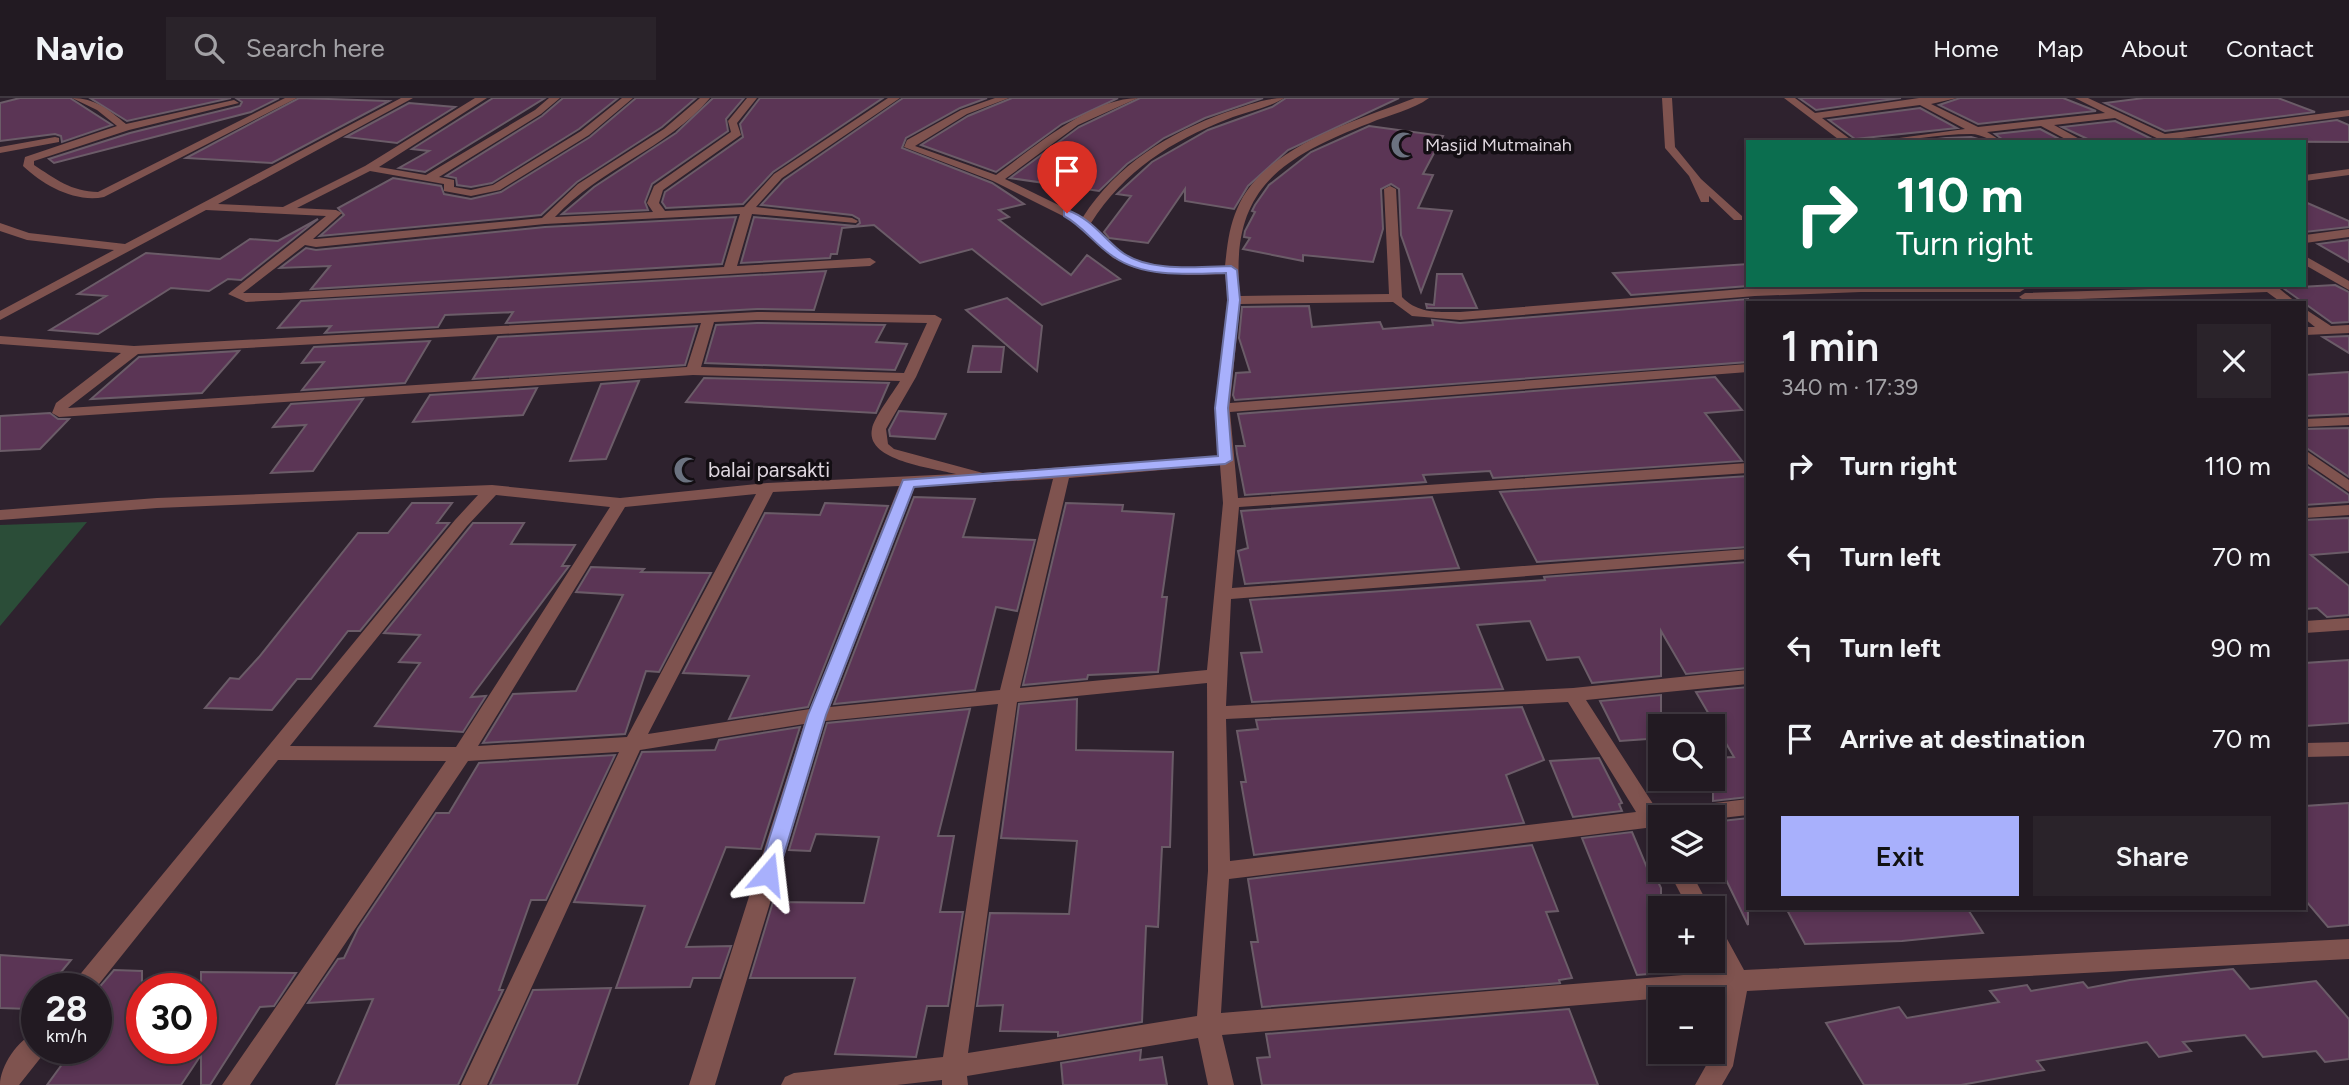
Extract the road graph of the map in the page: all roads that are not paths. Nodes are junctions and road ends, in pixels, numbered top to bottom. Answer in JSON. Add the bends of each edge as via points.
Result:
{"nodes":[{"id":1,"x":77,"y":98,"type":"edge"},
{"id":2,"x":292,"y":98,"type":"edge"},
{"id":3,"x":408,"y":98,"type":"edge"},
{"id":4,"x":482,"y":98,"type":"edge"},
{"id":5,"x":555,"y":98,"type":"edge"},
{"id":6,"x":628,"y":98,"type":"edge"},
{"id":7,"x":705,"y":98,"type":"edge"},
{"id":8,"x":752,"y":98,"type":"edge"},
{"id":9,"x":895,"y":98,"type":"edge"},
{"id":10,"x":1004,"y":98,"type":"edge"},
{"id":11,"x":1133,"y":98,"type":"edge"},
{"id":12,"x":1279,"y":98,"type":"edge"},
{"id":13,"x":1424,"y":98,"type":"edge"},
{"id":14,"x":1667,"y":98,"type":"edge"},
{"id":15,"x":1789,"y":98,"type":"edge"},
{"id":16,"x":1952,"y":98,"type":"edge"},
{"id":17,"x":2101,"y":98,"type":"edge"},
{"id":18,"x":2082,"y":99,"type":"edge"},
{"id":19,"x":1917,"y":100,"type":"edge"},
{"id":20,"x":229,"y":101,"type":"edge"},
{"id":21,"x":2349,"y":113,"type":"edge"},
{"id":22,"x":260,"y":115,"type":"junction"},
{"id":23,"x":2115,"y":115,"type":"junction"},
{"id":24,"x":1813,"y":116,"type":"junction"},
{"id":25,"x":2042,"y":123,"type":"junction"},
{"id":26,"x":125,"y":128,"type":"junction"},
{"id":27,"x":1974,"y":129,"type":"junction"},
{"id":28,"x":1846,"y":140,"type":"edge"},
{"id":29,"x":1890,"y":140,"type":"edge"},
{"id":30,"x":1994,"y":140,"type":"edge"},
{"id":31,"x":2076,"y":140,"type":"edge"},
{"id":32,"x":2169,"y":140,"type":"edge"},
{"id":33,"x":0,"y":150,"type":"edge"},
{"id":34,"x":369,"y":168,"type":"junction"},
{"id":35,"x":2349,"y":172,"type":"edge"},
{"id":36,"x":1694,"y":175,"type":"junction"},
{"id":37,"x":2306,"y":178,"type":"edge"},
{"id":38,"x":428,"y":179,"type":"junction"},
{"id":39,"x":997,"y":179,"type":"junction"},
{"id":40,"x":1390,"y":188,"type":"dead end"},
{"id":41,"x":1704,"y":200,"type":"dead end"},
{"id":42,"x":207,"y":207,"type":"junction"},
{"id":43,"x":286,"y":209,"type":"junction"},
{"id":44,"x":747,"y":210,"type":"junction"},
{"id":45,"x":661,"y":214,"type":"junction"},
{"id":46,"x":1738,"y":218,"type":"dead end"},
{"id":47,"x":852,"y":220,"type":"dead end"},
{"id":48,"x":545,"y":221,"type":"junction"},
{"id":49,"x":1085,"y":223,"type":"junction"},
{"id":50,"x":0,"y":227,"type":"edge"},
{"id":51,"x":2347,"y":234,"type":"edge"},
{"id":52,"x":27,"y":236,"type":"junction"},
{"id":53,"x":2306,"y":239,"type":"edge"},
{"id":54,"x":0,"y":242,"type":"edge"},
{"id":55,"x":303,"y":242,"type":"junction"},
{"id":56,"x":125,"y":248,"type":"junction"},
{"id":57,"x":2306,"y":261,"type":"edge"},
{"id":58,"x":870,"y":262,"type":"dead end"},
{"id":59,"x":730,"y":268,"type":"junction"},
{"id":60,"x":1231,"y":270,"type":"junction"},
{"id":61,"x":2349,"y":286,"type":"edge"},
{"id":62,"x":2268,"y":287,"type":"edge"},
{"id":63,"x":2022,"y":293,"type":"edge"},
{"id":64,"x":1396,"y":298,"type":"junction"},
{"id":65,"x":1234,"y":300,"type":"junction"},
{"id":66,"x":2288,"y":301,"type":"edge"},
{"id":67,"x":2306,"y":314,"type":"edge"},
{"id":68,"x":0,"y":317,"type":"edge"},
{"id":69,"x":709,"y":318,"type":"junction"},
{"id":70,"x":2349,"y":329,"type":"edge"},
{"id":71,"x":2328,"y":330,"type":"junction"},
{"id":72,"x":2306,"y":331,"type":"edge"},
{"id":73,"x":0,"y":340,"type":"edge"},
{"id":74,"x":134,"y":350,"type":"junction"},
{"id":75,"x":1746,"y":368,"type":"edge"},
{"id":76,"x":692,"y":371,"type":"junction"},
{"id":77,"x":909,"y":377,"type":"junction"},
{"id":78,"x":1222,"y":408,"type":"junction"},
{"id":79,"x":2349,"y":421,"type":"edge"},
{"id":80,"x":2306,"y":424,"type":"edge"},
{"id":81,"x":2306,"y":456,"type":"edge"},
{"id":82,"x":1225,"y":460,"type":"junction"},
{"id":83,"x":1746,"y":468,"type":"edge"},
{"id":84,"x":1062,"y":474,"type":"junction"},
{"id":85,"x":987,"y":478,"type":"junction"},
{"id":86,"x":908,"y":483,"type":"junction"},
{"id":87,"x":2349,"y":487,"type":"edge"},
{"id":88,"x":767,"y":488,"type":"junction"},
{"id":89,"x":492,"y":490,"type":"junction"},
{"id":90,"x":620,"y":503,"type":"junction"},
{"id":91,"x":1231,"y":503,"type":"junction"},
{"id":92,"x":2349,"y":510,"type":"edge"},
{"id":93,"x":2306,"y":513,"type":"edge"},
{"id":94,"x":0,"y":515,"type":"edge"},
{"id":95,"x":1746,"y":554,"type":"edge"},
{"id":96,"x":1222,"y":594,"type":"junction"},
{"id":97,"x":2349,"y":624,"type":"edge"},
{"id":98,"x":2306,"y":627,"type":"edge"},
{"id":99,"x":1216,"y":676,"type":"junction"},
{"id":100,"x":1746,"y":677,"type":"edge"},
{"id":101,"x":1009,"y":694,"type":"junction"},
{"id":102,"x":1573,"y":695,"type":"junction"},
{"id":103,"x":1215,"y":713,"type":"junction"},
{"id":104,"x":817,"y":715,"type":"junction"},
{"id":105,"x":633,"y":744,"type":"junction"},
{"id":106,"x":2349,"y":749,"type":"edge"},
{"id":107,"x":2306,"y":750,"type":"edge"},
{"id":108,"x":274,"y":753,"type":"junction"},
{"id":109,"x":462,"y":754,"type":"junction"},
{"id":110,"x":1746,"y":807,"type":"edge"},
{"id":111,"x":1648,"y":812,"type":"edge"},
{"id":112,"x":1725,"y":812,"type":"edge"},
{"id":113,"x":1648,"y":827,"type":"edge"},
{"id":114,"x":1219,"y":871,"type":"junction"},
{"id":115,"x":2349,"y":949,"type":"edge"},
{"id":116,"x":1725,"y":958,"type":"edge"},
{"id":117,"x":93,"y":973,"type":"edge"},
{"id":118,"x":1737,"y":981,"type":"junction"},
{"id":119,"x":1208,"y":1025,"type":"junction"},
{"id":120,"x":21,"y":1063,"type":"edge"},
{"id":121,"x":954,"y":1076,"type":"edge"},
{"id":122,"x":4,"y":1085,"type":"edge"},
{"id":123,"x":235,"y":1085,"type":"edge"},
{"id":124,"x":474,"y":1085,"type":"edge"},
{"id":125,"x":702,"y":1085,"type":"edge"},
{"id":126,"x":794,"y":1085,"type":"edge"},
{"id":127,"x":1221,"y":1085,"type":"edge"},
{"id":128,"x":1708,"y":1085,"type":"edge"}],
"edges":[{"from":1,"to":26,"type":"street","via":[[100,108]]},
{"from":2,"to":22,"type":"street"},
{"from":3,"to":42,"type":"street"},
{"from":4,"to":34,"type":"street"},
{"from":5,"to":38,"type":"street"},
{"from":6,"to":38,"type":"street","via":[[585,133],[496,188],[471,193],[448,189],[450,182]]},
{"from":7,"to":48,"type":"street","via":[[668,130],[579,185]]},
{"from":8,"to":45,"type":"street","via":[[732,123],[737,133],[658,188],[653,203]]},
{"from":9,"to":44,"type":"street","via":[[778,176]]},
{"from":10,"to":39,"type":"street","via":[[964,112],[909,147]]},
{"from":11,"to":39,"type":"street","via":[[1073,123]]},
{"from":12,"to":49,"type":"street","via":[[1190,131],[1151,153],[1119,179]]},
{"from":13,"to":60,"type":"street","via":[[1329,135],[1261,180],[1243,207]]},
{"from":14,"to":36,"type":"street","via":[[1670,148]]},
{"from":15,"to":24,"type":"street"},
{"from":16,"to":19,"type":"street"},
{"from":17,"to":18,"type":"street"},
{"from":18,"to":23,"type":"street"},
{"from":19,"to":24,"type":"street"},
{"from":19,"to":27,"type":"street"},
{"from":20,"to":22,"type":"street"},
{"from":20,"to":26,"type":"street"},
{"from":21,"to":32,"type":"street"},
{"from":22,"to":26,"type":"street","via":[[100,195],[72,193],[28,166],[29,159],[41,153]]},
{"from":23,"to":25,"type":"street"},
{"from":23,"to":32,"type":"street"},
{"from":24,"to":28,"type":"street"},
{"from":25,"to":27,"type":"street"},
{"from":25,"to":31,"type":"street"},
{"from":26,"to":33,"type":"street"},
{"from":27,"to":29,"type":"street"},
{"from":27,"to":30,"type":"street"},
{"from":34,"to":38,"type":"street"},
{"from":34,"to":43,"type":"street"},
{"from":35,"to":37,"type":"street"},
{"from":36,"to":41,"type":"street"},
{"from":36,"to":46,"type":"street"},
{"from":39,"to":49,"type":"street"},
{"from":40,"to":64,"type":"street"},
{"from":42,"to":43,"type":"street"},
{"from":42,"to":56,"type":"street"},
{"from":43,"to":55,"type":"street","via":[[336,213]]},
{"from":44,"to":45,"type":"street"},
{"from":44,"to":47,"type":"street"},
{"from":44,"to":59,"type":"street"},
{"from":45,"to":48,"type":"street"},
{"from":48,"to":55,"type":"street"},
{"from":49,"to":60,"type":"street","via":[[1117,255],[1139,265]]},
{"from":50,"to":52,"type":"street"},
{"from":51,"to":53,"type":"street"},
{"from":52,"to":54,"type":"street"},
{"from":52,"to":56,"type":"street"},
{"from":55,"to":59,"type":"street","via":[[234,294],[280,297]]},
{"from":56,"to":68,"type":"street"},
{"from":57,"to":61,"type":"street"},
{"from":58,"to":59,"type":"street"},
{"from":60,"to":65,"type":"street"},
{"from":62,"to":63,"type":"street"},
{"from":62,"to":66,"type":"street"},
{"from":63,"to":64,"type":"street","via":[[1861,288],[1755,292],[1460,316],[1416,314]]},
{"from":64,"to":65,"type":"street"},
{"from":65,"to":78,"type":"street"},
{"from":67,"to":71,"type":"street"},
{"from":69,"to":74,"type":"street"},
{"from":69,"to":76,"type":"street"},
{"from":69,"to":77,"type":"street","via":[[935,319]]},
{"from":70,"to":71,"type":"street"},
{"from":71,"to":72,"type":"street"},
{"from":73,"to":74,"type":"street"},
{"from":74,"to":76,"type":"street","via":[[57,412]]},
{"from":75,"to":78,"type":"street"},
{"from":76,"to":77,"type":"street"},
{"from":77,"to":85,"type":"street","via":[[879,429],[881,445],[889,452]]},
{"from":78,"to":82,"type":"street"},
{"from":79,"to":80,"type":"street"},
{"from":81,"to":87,"type":"street"},
{"from":82,"to":84,"type":"street"},
{"from":82,"to":91,"type":"street"},
{"from":83,"to":91,"type":"street"},
{"from":84,"to":85,"type":"street"},
{"from":84,"to":101,"type":"street"},
{"from":85,"to":86,"type":"street"},
{"from":86,"to":88,"type":"street"},
{"from":86,"to":104,"type":"street"},
{"from":88,"to":90,"type":"street"},
{"from":88,"to":105,"type":"street"},
{"from":89,"to":90,"type":"street"},
{"from":89,"to":94,"type":"street"},
{"from":89,"to":108,"type":"street"},
{"from":90,"to":109,"type":"street"},
{"from":91,"to":96,"type":"street"},
{"from":92,"to":93,"type":"street"},
{"from":95,"to":96,"type":"street"},
{"from":96,"to":99,"type":"street"},
{"from":97,"to":98,"type":"street"},
{"from":99,"to":101,"type":"street"},
{"from":99,"to":103,"type":"street"},
{"from":100,"to":102,"type":"street"},
{"from":101,"to":104,"type":"street"},
{"from":101,"to":121,"type":"street"},
{"from":102,"to":103,"type":"street"},
{"from":102,"to":111,"type":"street"},
{"from":103,"to":114,"type":"street"},
{"from":104,"to":105,"type":"street"},
{"from":104,"to":125,"type":"street"},
{"from":105,"to":109,"type":"street"},
{"from":105,"to":124,"type":"street"},
{"from":106,"to":107,"type":"street"},
{"from":108,"to":109,"type":"street"},
{"from":108,"to":117,"type":"street"},
{"from":109,"to":123,"type":"street"},
{"from":110,"to":112,"type":"street"},
{"from":113,"to":114,"type":"street"},
{"from":114,"to":119,"type":"street"},
{"from":115,"to":118,"type":"street"},
{"from":116,"to":118,"type":"street"},
{"from":118,"to":119,"type":"street"},
{"from":118,"to":128,"type":"street","via":[[1720,1066]]},
{"from":119,"to":121,"type":"street"},
{"from":119,"to":127,"type":"street"},
{"from":120,"to":122,"type":"street"},
{"from":121,"to":126,"type":"street"}]}
